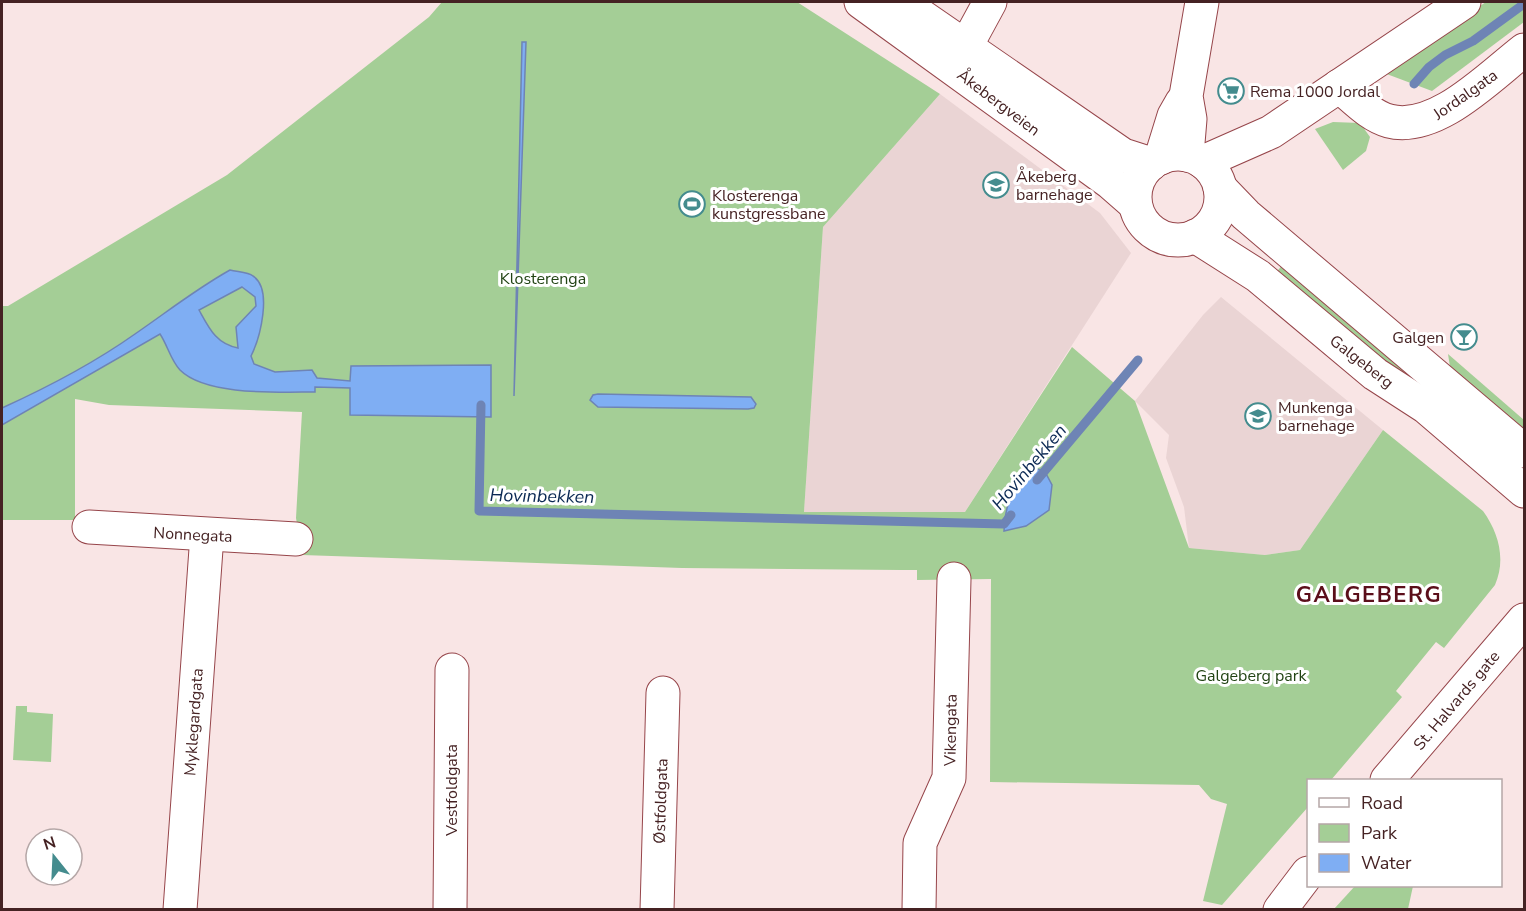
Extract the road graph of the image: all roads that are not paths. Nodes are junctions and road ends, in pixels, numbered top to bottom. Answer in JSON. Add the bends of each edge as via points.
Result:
{"nodes":[{"id":1,"x":861,"y":2,"type":"edge"},
{"id":2,"x":901,"y":2,"type":"edge"},
{"id":3,"x":990,"y":2,"type":"edge"},
{"id":4,"x":1202,"y":2,"type":"edge"},
{"id":5,"x":1464,"y":2,"type":"edge"},
{"id":6,"x":965,"y":48,"type":"junction"},
{"id":7,"x":1524,"y":50,"type":"edge"},
{"id":8,"x":1339,"y":86,"type":"junction"},
{"id":9,"x":1190,"y":169,"type":"junction"},
{"id":10,"x":1135,"y":204,"type":"junction"},
{"id":11,"x":1195,"y":236,"type":"junction"},
{"id":12,"x":1524,"y":451,"type":"edge"},
{"id":13,"x":1524,"y":491,"type":"edge"},
{"id":14,"x":90,"y":527,"type":"dead end"},
{"id":15,"x":207,"y":535,"type":"junction"},
{"id":16,"x":296,"y":539,"type":"dead end"},
{"id":17,"x":954,"y":579,"type":"dead end"},
{"id":18,"x":1524,"y":620,"type":"edge"},
{"id":19,"x":452,"y":670,"type":"dead end"},
{"id":20,"x":663,"y":693,"type":"dead end"},
{"id":21,"x":1389,"y":779,"type":"edge"},
{"id":22,"x":1307,"y":874,"type":"edge"},
{"id":23,"x":180,"y":909,"type":"edge"},
{"id":24,"x":450,"y":909,"type":"edge"},
{"id":25,"x":657,"y":909,"type":"edge"},
{"id":26,"x":919,"y":909,"type":"edge"},
{"id":27,"x":1280,"y":909,"type":"edge"}],
"edges":[{"from":1,"to":10,"type":"street","name":"Åkebergveien"},
{"from":2,"to":6,"type":"street","name":"Åkebergveien"},
{"from":3,"to":6,"type":"street"},
{"from":4,"to":9,"type":"street","via":[[1186,96]]},
{"from":5,"to":8,"type":"street"},
{"from":6,"to":9,"type":"street","name":"Åkebergveien","via":[[1123,155]]},
{"from":7,"to":8,"type":"street","name":"Jordalgata","via":[[1428,120],[1389,121]]},
{"from":8,"to":9,"type":"street","via":[[1271,132],[1250,160]]},
{"from":9,"to":10,"type":"street","via":[[1138,182]]},
{"from":9,"to":11,"type":"street","via":[[1218,211],[1205,230]]},
{"from":9,"to":12,"type":"street"},
{"from":10,"to":11,"type":"street","via":[[1140,219],[1164,238],[1180,240]]},
{"from":11,"to":13,"type":"street","name":"Galgeberg","via":[[1258,276],[1375,374],[1426,407]]},
{"from":14,"to":15,"type":"street","name":"Nonnegata"},
{"from":15,"to":16,"type":"street","name":"Nonnegata"},
{"from":15,"to":23,"type":"street","name":"Myklegardgata"},
{"from":17,"to":26,"type":"street","name":"Vikengata","via":[[950,778],[920,843]]},
{"from":18,"to":21,"type":"street","name":"St. Halvards gate"},
{"from":19,"to":24,"type":"street","name":"Vestfoldgata"},
{"from":20,"to":25,"type":"street","name":"Østfoldgata"},
{"from":22,"to":27,"type":"street"}]}
